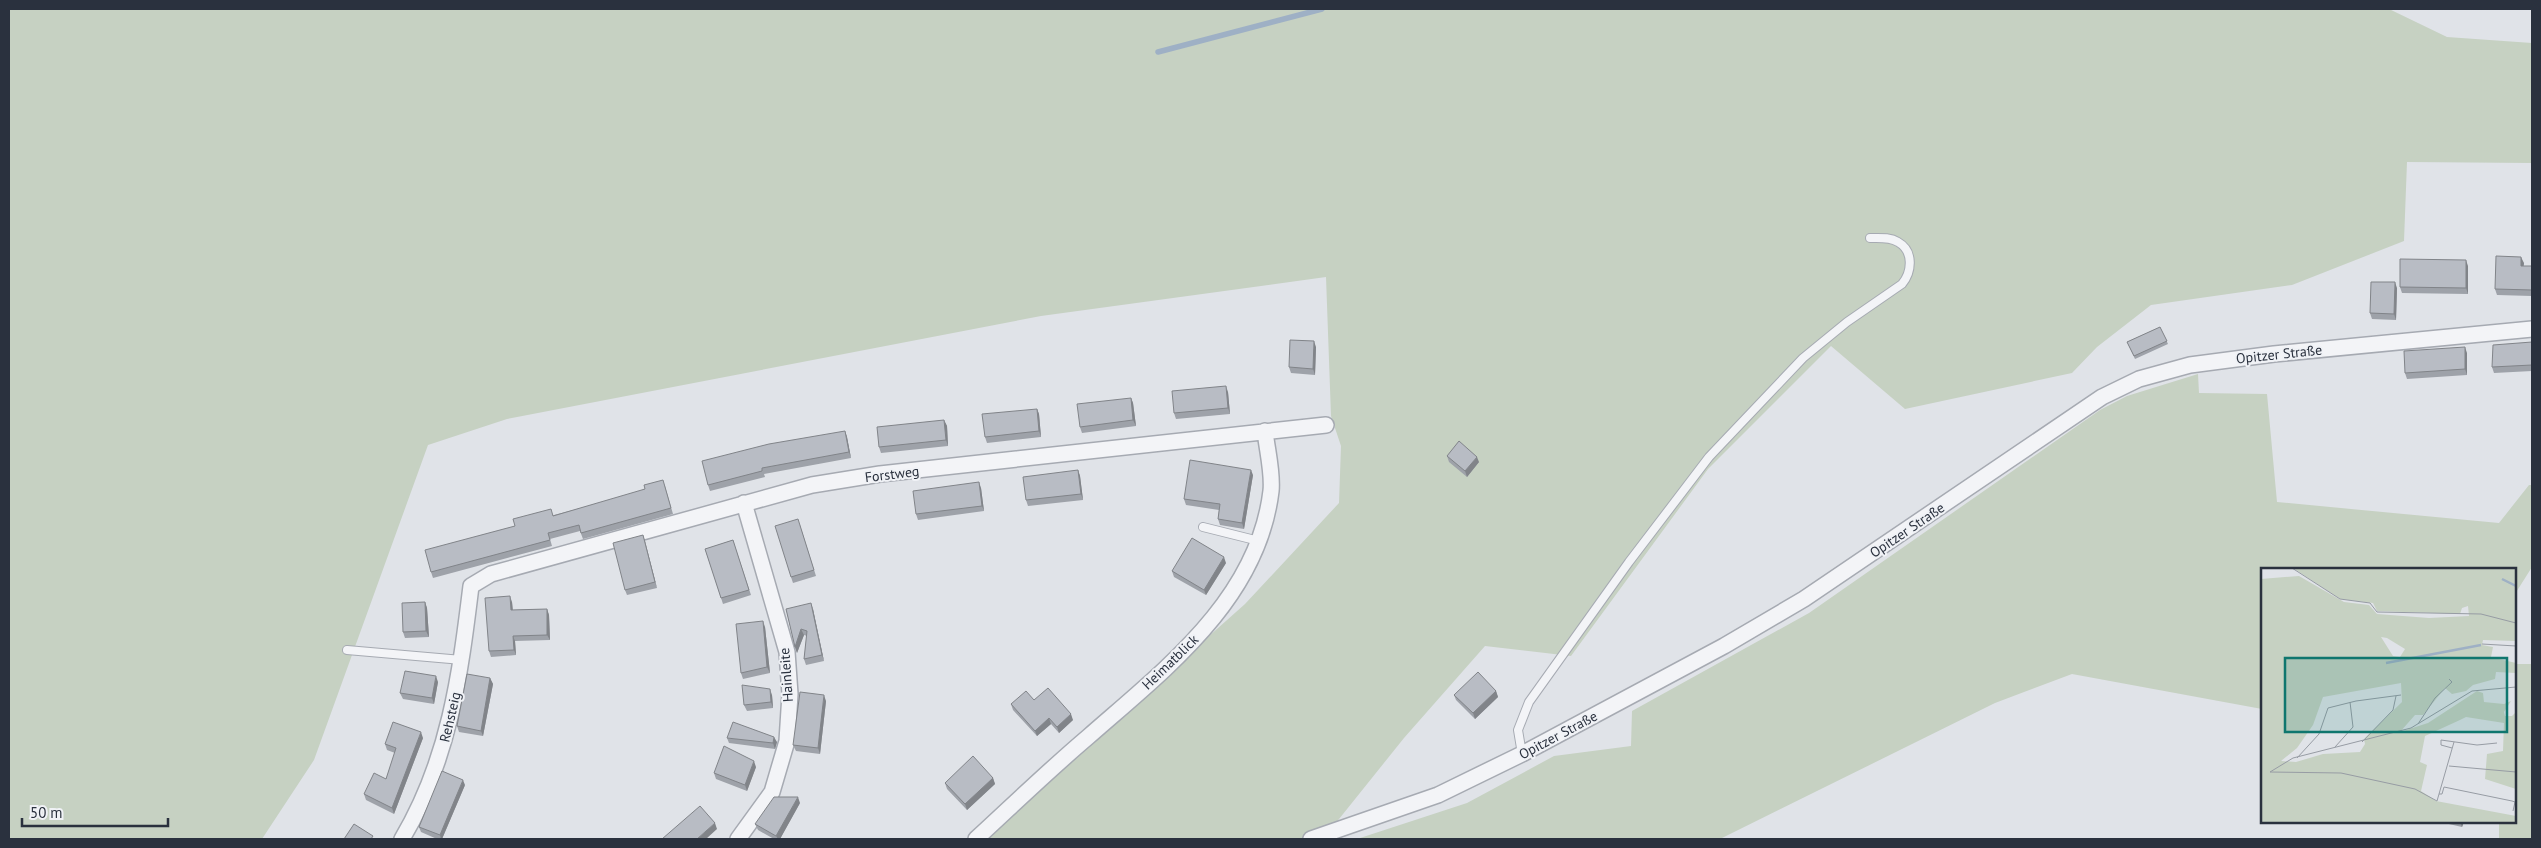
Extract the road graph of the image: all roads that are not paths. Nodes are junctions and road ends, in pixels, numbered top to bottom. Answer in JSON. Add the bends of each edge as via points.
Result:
{"nodes":[{"id":1,"x":1870,"y":238,"type":"dead end"},
{"id":2,"x":2532,"y":329,"type":"edge"},
{"id":3,"x":1326,"y":426,"type":"dead end"},
{"id":4,"x":1265,"y":431,"type":"junction"},
{"id":5,"x":744,"y":503,"type":"junction"},
{"id":6,"x":1203,"y":527,"type":"dead end"},
{"id":7,"x":1259,"y":541,"type":"junction"},
{"id":8,"x":471,"y":586,"type":"joint"},
{"id":9,"x":347,"y":650,"type":"dead end"},
{"id":10,"x":462,"y":660,"type":"junction"},
{"id":11,"x":1522,"y":754,"type":"junction"},
{"id":12,"x":402,"y":839,"type":"edge"},
{"id":13,"x":738,"y":839,"type":"edge"},
{"id":14,"x":976,"y":839,"type":"edge"},
{"id":15,"x":1311,"y":839,"type":"edge"}],
"edges":[{"from":1,"to":11,"type":"lane","via":[[1900,242],[1910,262],[1908,276],[1902,284],[1803,358],[1710,457],[1629,562],[1529,702],[1518,730]]},
{"from":2,"to":11,"type":"street","name":"Opitzer Straße","via":[[2265,355],[2190,365],[2139,379],[2102,397],[1804,599]]},
{"from":3,"to":4,"type":"street","name":"Forstweg"},
{"from":4,"to":5,"type":"street","name":"Forstweg","via":[[880,474],[812,485]]},
{"from":4,"to":7,"type":"street","name":"Heimatblick","via":[[1271,490]]},
{"from":5,"to":8,"type":"street","name":"Forstweg","via":[[491,574]]},
{"from":5,"to":13,"type":"street","name":"Hainleite","via":[[787,652],[790,694],[787,741],[772,792]]},
{"from":6,"to":7,"type":"lane"},
{"from":7,"to":14,"type":"street","name":"Heimatblick","via":[[1231,598],[1179,657]]},
{"from":8,"to":10,"type":"street","name":"Rehsteig"},
{"from":9,"to":10,"type":"lane"},
{"from":10,"to":12,"type":"street","name":"Rehsteig","via":[[438,765]]},
{"from":11,"to":15,"type":"street","name":"Opitzer Straße","via":[[1438,795]]}]}
